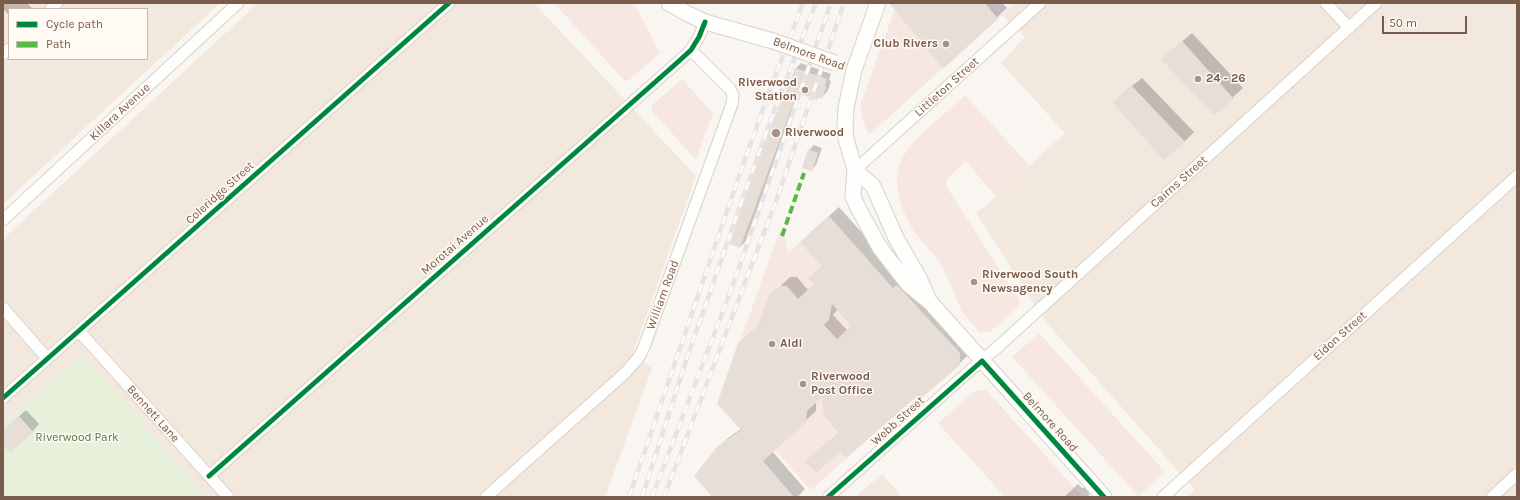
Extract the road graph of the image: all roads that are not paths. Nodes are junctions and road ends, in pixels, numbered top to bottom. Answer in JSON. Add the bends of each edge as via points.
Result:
{"nodes":[{"id":1,"x":238,"y":3,"type":"edge"},
{"id":2,"x":449,"y":3,"type":"edge"},
{"id":3,"x":669,"y":3,"type":"edge"},
{"id":4,"x":878,"y":3,"type":"edge"},
{"id":5,"x":1040,"y":3,"type":"edge"},
{"id":6,"x":1326,"y":3,"type":"edge"},
{"id":7,"x":1376,"y":3,"type":"edge"},
{"id":8,"x":705,"y":22,"type":"junction"},
{"id":9,"x":1348,"y":28,"type":"junction"},
{"id":10,"x":691,"y":50,"type":"junction"},
{"id":11,"x":854,"y":70,"type":"junction"},
{"id":12,"x":854,"y":170,"type":"junction"},
{"id":13,"x":1517,"y":176,"type":"edge"},
{"id":14,"x":3,"y":220,"type":"edge"},
{"id":15,"x":931,"y":303,"type":"junction"},
{"id":16,"x":3,"y":308,"type":"edge"},
{"id":17,"x":78,"y":331,"type":"junction"},
{"id":18,"x":47,"y":358,"type":"junction"},
{"id":19,"x":982,"y":360,"type":"junction"},
{"id":20,"x":3,"y":398,"type":"edge"},
{"id":21,"x":1517,"y":474,"type":"edge"},
{"id":22,"x":209,"y":476,"type":"junction"},
{"id":23,"x":228,"y":497,"type":"edge"},
{"id":24,"x":486,"y":497,"type":"edge"},
{"id":25,"x":828,"y":497,"type":"edge"},
{"id":26,"x":1104,"y":497,"type":"edge"},
{"id":27,"x":1163,"y":497,"type":"edge"},
{"id":28,"x":1492,"y":497,"type":"edge"}],
"edges":[{"from":1,"to":14,"type":"street","name":"Killara Avenue"},
{"from":2,"to":17,"type":"street","name":"Coleridge Street"},
{"from":3,"to":8,"type":"main road","name":"Belmore Road"},
{"from":4,"to":11,"type":"main road"},
{"from":5,"to":12,"type":"street","name":"Littleton Street"},
{"from":6,"to":9,"type":"street"},
{"from":7,"to":9,"type":"street","name":"Cairns Street"},
{"from":8,"to":10,"type":"street","name":"Morotai Avenue"},
{"from":8,"to":11,"type":"main road","name":"Belmore Road","bridge":true,"via":[[773,41]]},
{"from":9,"to":19,"type":"street","name":"Cairns Street"},
{"from":10,"to":22,"type":"street","name":"Morotai Avenue"},
{"from":10,"to":24,"type":"street","name":"William Road","via":[[734,95],[644,348],[625,373]]},
{"from":11,"to":12,"type":"main road","name":"Belmore Road","via":[[845,118],[846,139]]},
{"from":12,"to":15,"type":"main road","name":"Belmore Road","via":[[873,186],[896,238]]},
{"from":12,"to":15,"type":"main road","name":"Belmore Road","via":[[853,196],[872,235],[908,284]]},
{"from":13,"to":27,"type":"street","name":"Eldon Street"},
{"from":15,"to":19,"type":"main road","name":"Belmore Road"},
{"from":16,"to":18,"type":"street"},
{"from":17,"to":18,"type":"street","name":"Coleridge Street"},
{"from":17,"to":22,"type":"street","name":"Bennett Lane"},
{"from":18,"to":20,"type":"street","name":"Coleridge Street"},
{"from":19,"to":25,"type":"street","name":"Webb Street"},
{"from":19,"to":26,"type":"main road","name":"Belmore Road"},
{"from":21,"to":28,"type":"street"},
{"from":22,"to":23,"type":"street","name":"Bennett Lane"}]}
